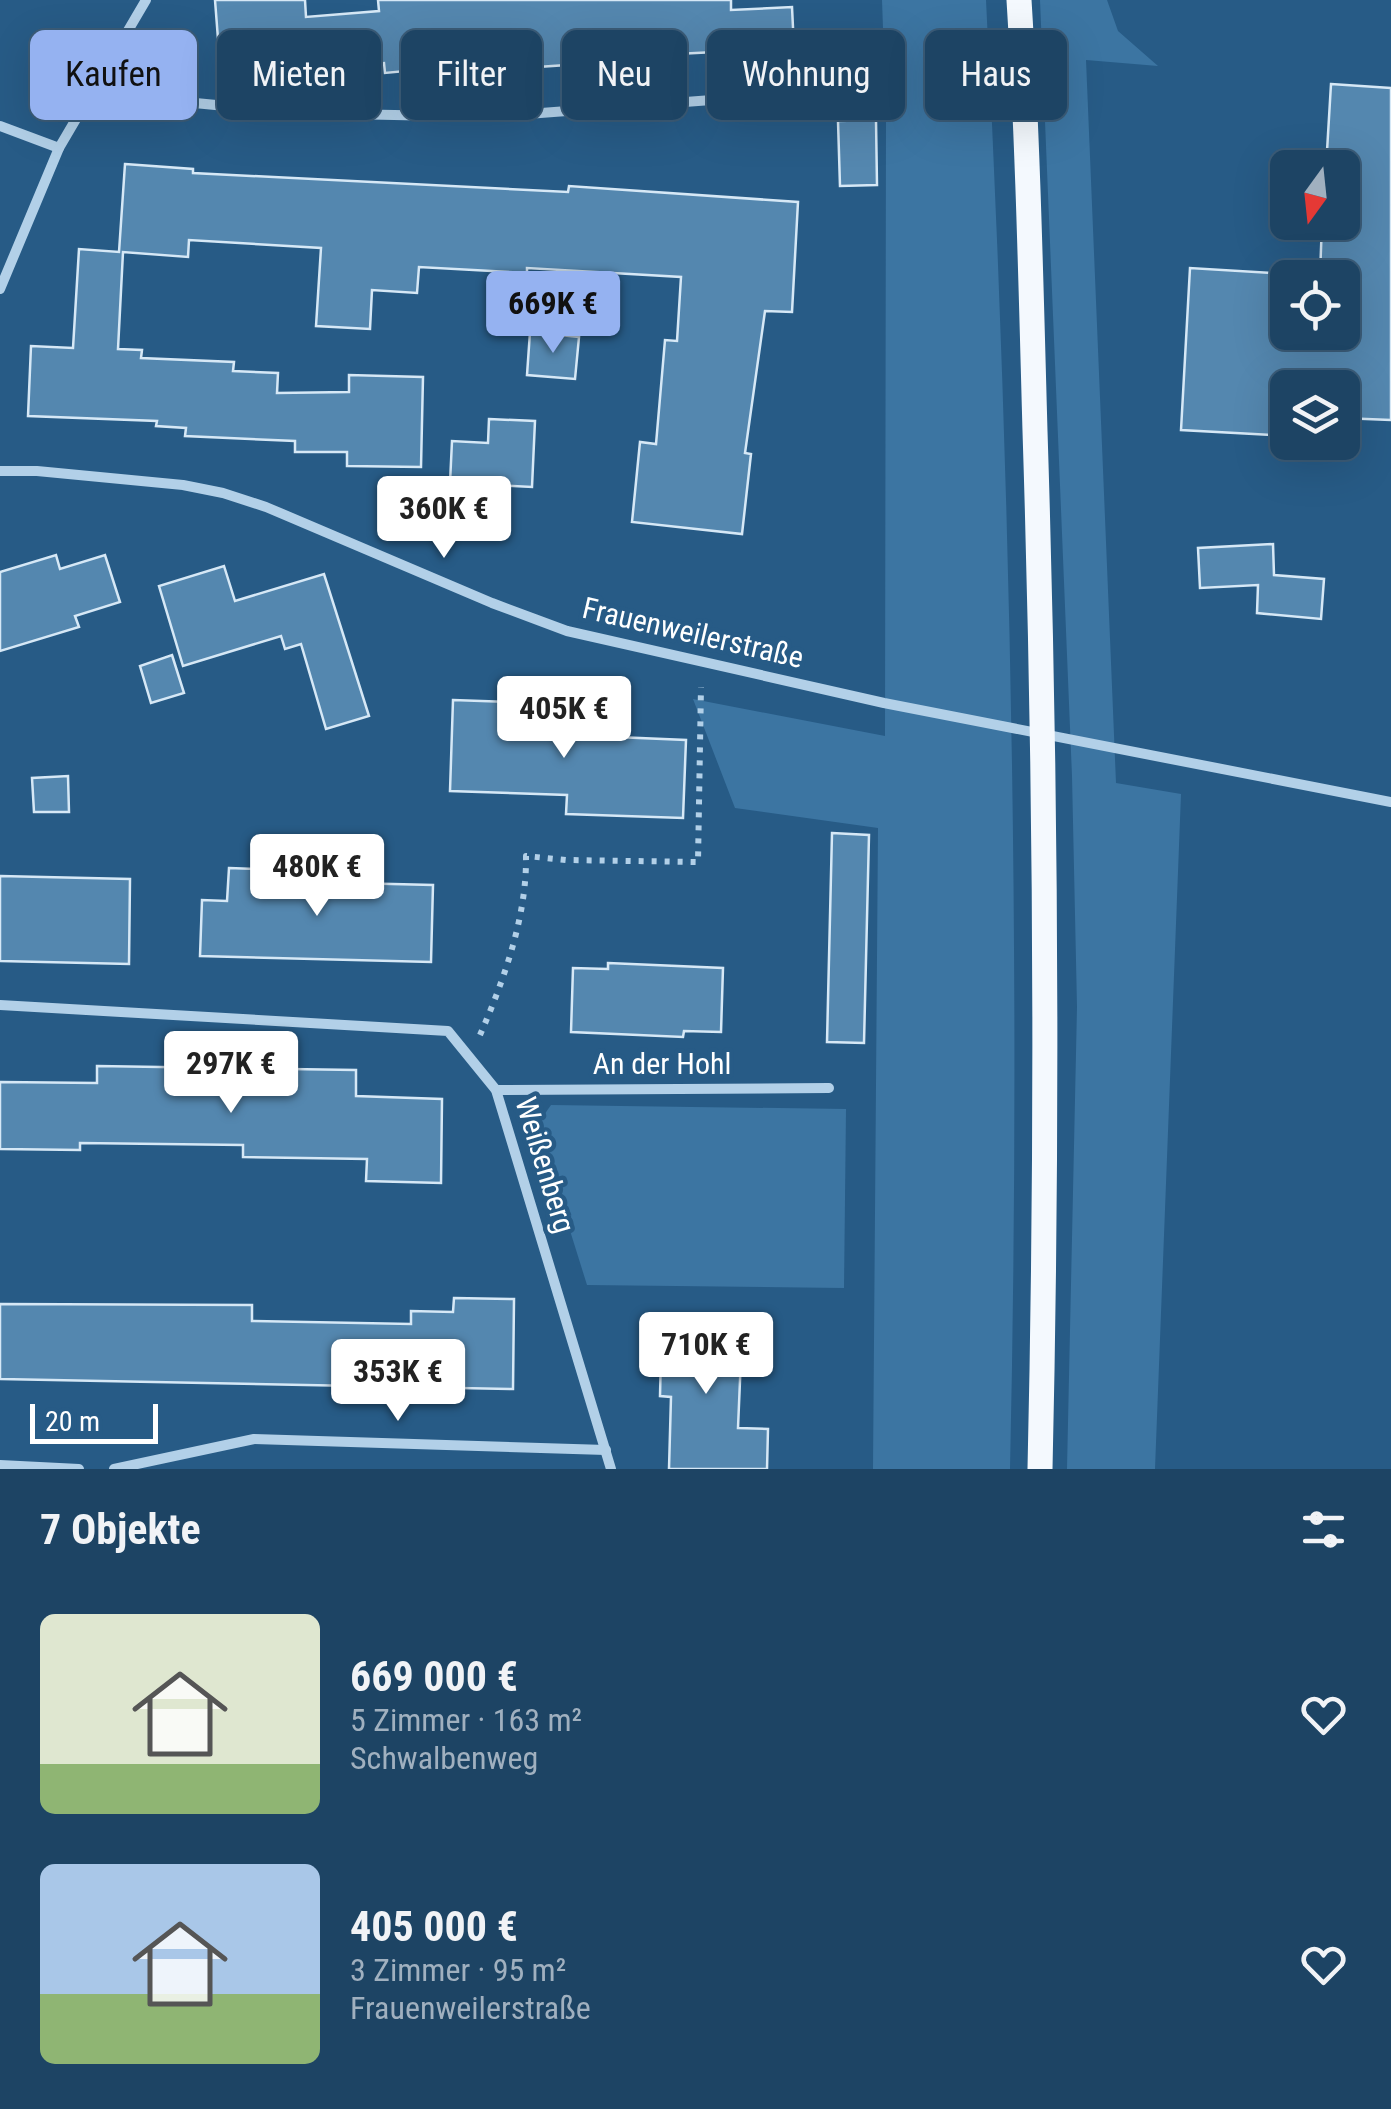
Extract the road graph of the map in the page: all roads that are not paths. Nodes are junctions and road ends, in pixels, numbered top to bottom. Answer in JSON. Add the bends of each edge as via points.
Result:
{"nodes":[{"id":1,"x":146,"y":0,"type":"edge"},
{"id":2,"x":1019,"y":0,"type":"edge"},
{"id":3,"x":128,"y":30,"type":"edge"},
{"id":4,"x":707,"y":100,"type":"edge"},
{"id":5,"x":197,"y":103,"type":"edge"},
{"id":6,"x":75,"y":120,"type":"edge"},
{"id":7,"x":0,"y":126,"type":"edge"},
{"id":8,"x":59,"y":148,"type":"junction"},
{"id":9,"x":0,"y":289,"type":"edge"},
{"id":10,"x":0,"y":472,"type":"edge"},
{"id":11,"x":1391,"y":802,"type":"edge"},
{"id":12,"x":0,"y":1005,"type":"edge"},
{"id":13,"x":829,"y":1088,"type":"dead end"},
{"id":14,"x":496,"y":1090,"type":"junction"},
{"id":15,"x":606,"y":1450,"type":"junction"},
{"id":16,"x":0,"y":1465,"type":"edge"},
{"id":17,"x":79,"y":1469,"type":"edge"},
{"id":18,"x":114,"y":1469,"type":"edge"},
{"id":19,"x":611,"y":1469,"type":"edge"},
{"id":20,"x":1040,"y":1469,"type":"edge"}],
"edges":[{"from":1,"to":3,"type":"street"},
{"from":2,"to":20,"type":"main road","via":[[1046,946]]},
{"from":4,"to":5,"type":"street","via":[[489,117]]},
{"from":6,"to":8,"type":"street"},
{"from":7,"to":8,"type":"street"},
{"from":8,"to":9,"type":"street"},
{"from":10,"to":11,"type":"street","name":"Frauenweilerstraße","via":[[223,493],[567,631],[884,703]]},
{"from":12,"to":14,"type":"street","name":"Weißenberg","via":[[448,1031]]},
{"from":13,"to":14,"type":"street","name":"An der Hohl"},
{"from":14,"to":15,"type":"street","name":"Weißenberg"},
{"from":15,"to":18,"type":"street","via":[[254,1439]]},
{"from":15,"to":19,"type":"street","name":"Weißenberg"},
{"from":16,"to":17,"type":"street"}]}
